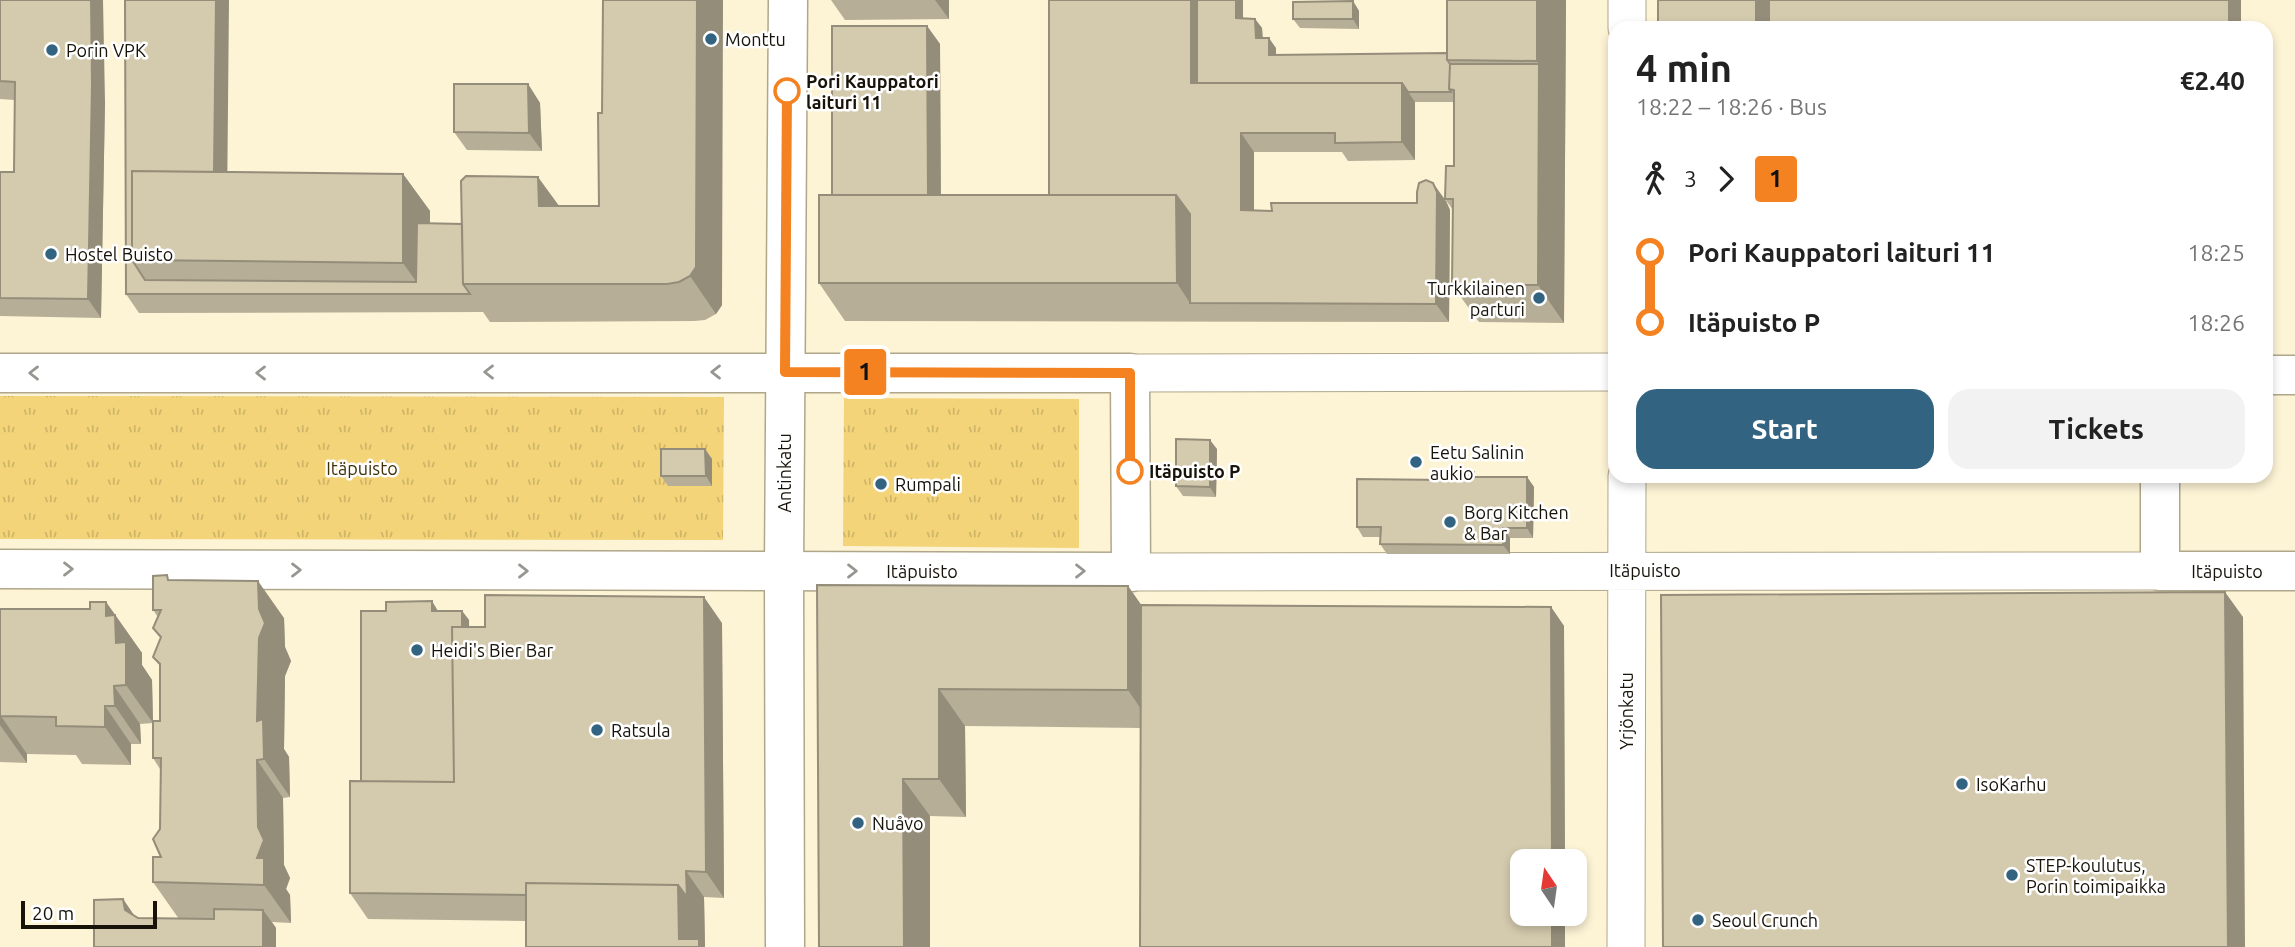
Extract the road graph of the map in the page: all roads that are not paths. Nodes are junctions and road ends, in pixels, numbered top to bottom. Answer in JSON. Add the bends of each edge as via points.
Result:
{"nodes":[{"id":1,"x":788,"y":0,"type":"edge"},
{"id":2,"x":1627,"y":0,"type":"edge"},
{"id":3,"x":1627,"y":21,"type":"edge"},
{"id":4,"x":785,"y":372,"type":"junction"},
{"id":5,"x":1608,"y":372,"type":"edge"},
{"id":6,"x":0,"y":373,"type":"edge"},
{"id":7,"x":1130,"y":373,"type":"junction"},
{"id":8,"x":2273,"y":375,"type":"edge"},
{"id":9,"x":2295,"y":375,"type":"edge"},
{"id":10,"x":1628,"y":483,"type":"edge"},
{"id":11,"x":2160,"y":483,"type":"edge"},
{"id":12,"x":0,"y":569,"type":"edge"},
{"id":13,"x":1627,"y":570,"type":"junction"},
{"id":14,"x":784,"y":571,"type":"junction"},
{"id":15,"x":2160,"y":571,"type":"junction"},
{"id":16,"x":2295,"y":571,"type":"edge"},
{"id":17,"x":1131,"y":572,"type":"junction"},
{"id":18,"x":785,"y":947,"type":"edge"},
{"id":19,"x":1626,"y":947,"type":"edge"}],
"edges":[{"from":1,"to":4,"type":"street","name":"Antinkatu"},
{"from":2,"to":3,"type":"street"},
{"from":4,"to":6,"type":"street","one_way":true},
{"from":4,"to":7,"type":"street"},
{"from":4,"to":14,"type":"street","name":"Antinkatu"},
{"from":5,"to":7,"type":"street"},
{"from":7,"to":17,"type":"street"},
{"from":8,"to":9,"type":"street"},
{"from":10,"to":13,"type":"street","name":"Yrjönkatu"},
{"from":11,"to":15,"type":"street"},
{"from":12,"to":14,"type":"street","name":"Itäpuisto","one_way":true},
{"from":13,"to":15,"type":"street","name":"Itäpuisto"},
{"from":13,"to":17,"type":"street","name":"Itäpuisto"},
{"from":13,"to":19,"type":"street","name":"Yrjönkatu"},
{"from":14,"to":17,"type":"street","name":"Itäpuisto","one_way":true},
{"from":14,"to":18,"type":"street","name":"Antinkatu"},
{"from":15,"to":16,"type":"street","name":"Itäpuisto"}]}
